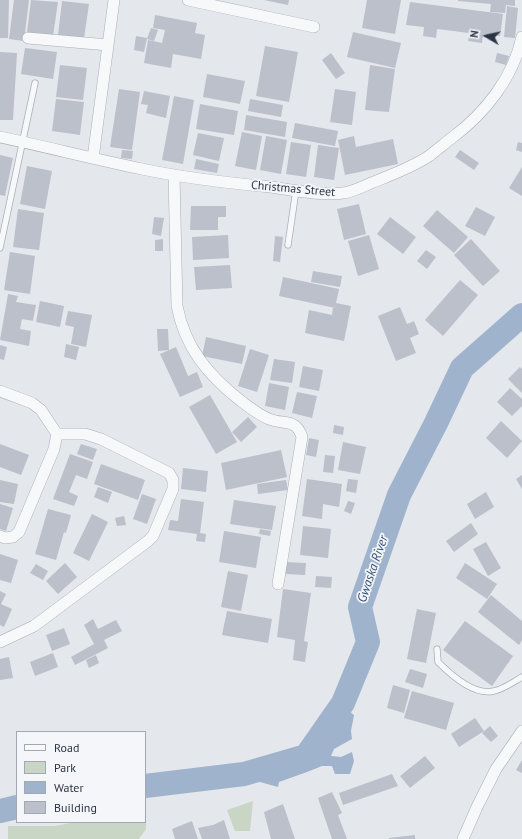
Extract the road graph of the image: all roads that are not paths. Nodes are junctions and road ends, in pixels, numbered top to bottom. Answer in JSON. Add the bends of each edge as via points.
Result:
{"nodes":[{"id":1,"x":114,"y":0,"type":"edge"},
{"id":2,"x":188,"y":0,"type":"edge"},
{"id":3,"x":314,"y":27,"type":"dead end"},
{"id":4,"x":28,"y":38,"type":"dead end"},
{"id":5,"x":522,"y":38,"type":"edge"},
{"id":6,"x":108,"y":45,"type":"junction"},
{"id":7,"x":35,"y":83,"type":"dead end"},
{"id":8,"x":0,"y":137,"type":"edge"},
{"id":9,"x":23,"y":142,"type":"junction"},
{"id":10,"x":93,"y":158,"type":"junction"},
{"id":11,"x":174,"y":175,"type":"junction"},
{"id":12,"x":296,"y":190,"type":"junction"},
{"id":13,"x":288,"y":245,"type":"dead end"},
{"id":14,"x":0,"y":248,"type":"edge"},
{"id":15,"x":0,"y":391,"type":"edge"},
{"id":16,"x":57,"y":434,"type":"junction"},
{"id":17,"x":0,"y":536,"type":"edge"},
{"id":18,"x":278,"y":584,"type":"dead end"},
{"id":19,"x":0,"y":642,"type":"edge"},
{"id":20,"x":437,"y":649,"type":"dead end"},
{"id":21,"x":522,"y":677,"type":"edge"},
{"id":22,"x":522,"y":731,"type":"edge"},
{"id":23,"x":463,"y":839,"type":"edge"}],
"edges":[{"from":1,"to":6,"type":"street"},
{"from":2,"to":3,"type":"street"},
{"from":4,"to":6,"type":"street"},
{"from":5,"to":12,"type":"street","name":"Christmas Street","via":[[510,71],[495,94],[479,114],[429,156],[393,174],[344,193]]},
{"from":6,"to":10,"type":"street"},
{"from":7,"to":9,"type":"lane"},
{"from":8,"to":9,"type":"street","name":"Christmas Street"},
{"from":9,"to":10,"type":"street","name":"Christmas Street"},
{"from":9,"to":14,"type":"lane"},
{"from":10,"to":11,"type":"street","name":"Christmas Street"},
{"from":11,"to":12,"type":"street","name":"Christmas Street"},
{"from":11,"to":18,"type":"street","via":[[177,306],[180,323],[188,340],[202,364],[227,389],[269,419],[293,424],[299,428],[302,437]]},
{"from":12,"to":13,"type":"lane"},
{"from":15,"to":16,"type":"street","via":[[32,403],[41,410]]},
{"from":16,"to":17,"type":"street","via":[[54,449],[20,532],[13,537]]},
{"from":16,"to":19,"type":"street","via":[[85,434],[101,439],[169,473],[173,480],[173,489],[153,536],[148,541],[34,626]]},
{"from":20,"to":21,"type":"lane","via":[[438,662],[474,690],[495,691]]},
{"from":22,"to":23,"type":"street","via":[[496,770]]}]}
